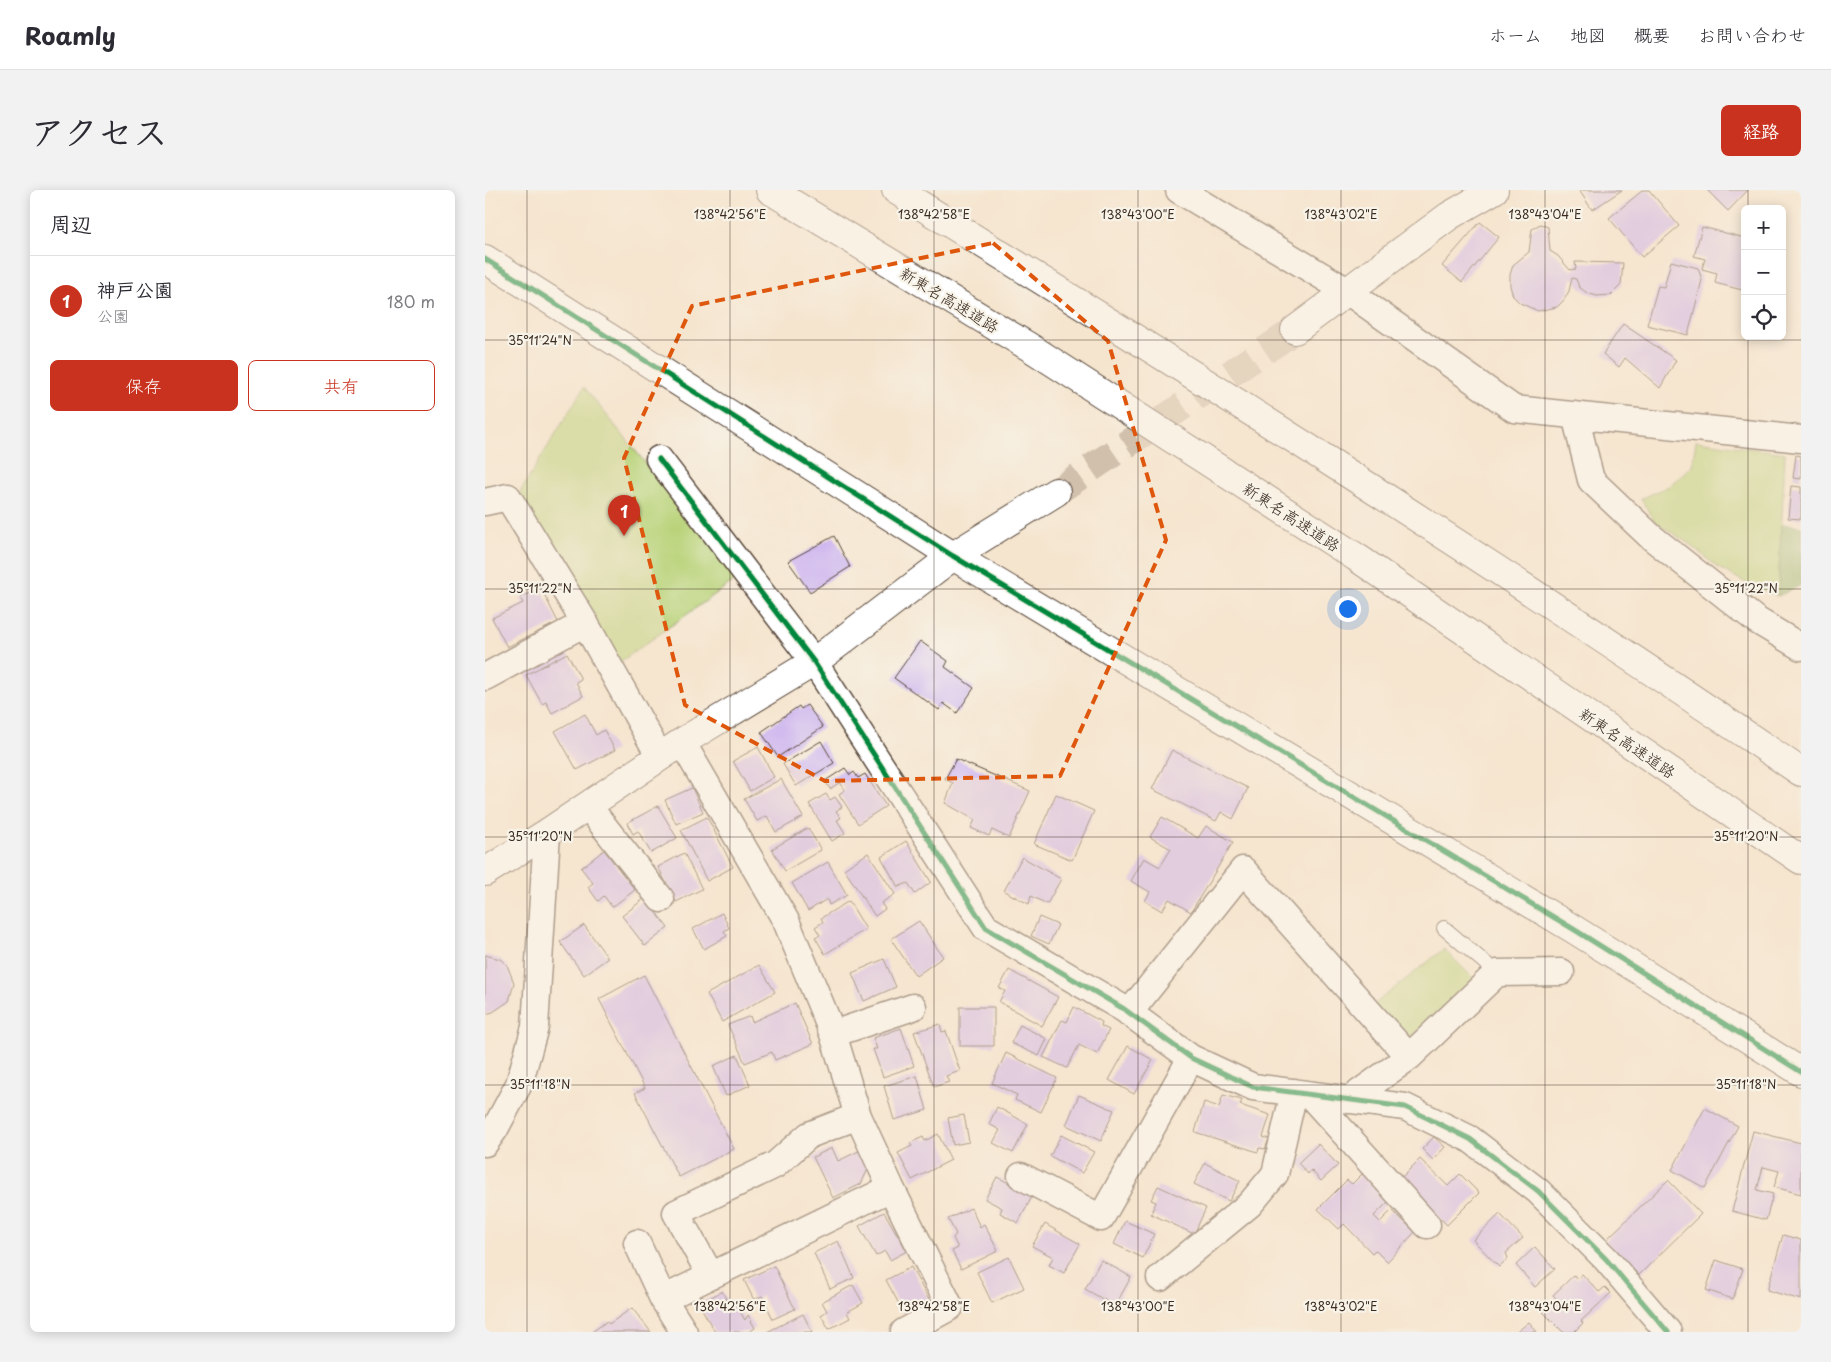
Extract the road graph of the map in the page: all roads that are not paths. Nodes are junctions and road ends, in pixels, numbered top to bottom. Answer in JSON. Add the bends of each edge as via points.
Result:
{"nodes":[{"id":1,"x":770,"y":190,"type":"edge"},
{"id":2,"x":896,"y":190,"type":"edge"},
{"id":3,"x":1179,"y":190,"type":"edge"},
{"id":4,"x":1494,"y":190,"type":"edge"},
{"id":5,"x":485,"y":259,"type":"edge"},
{"id":6,"x":1347,"y":291,"type":"junction"},
{"id":7,"x":1295,"y":330,"type":"tunnel mouth"},
{"id":8,"x":1575,"y":416,"type":"junction"},
{"id":9,"x":1801,"y":439,"type":"edge"},
{"id":10,"x":659,"y":459,"type":"dead end"},
{"id":11,"x":1056,"y":492,"type":"tunnel mouth"},
{"id":12,"x":485,"y":502,"type":"edge"},
{"id":13,"x":953,"y":556,"type":"junction"},
{"id":14,"x":585,"y":623,"type":"junction"},
{"id":15,"x":1801,"y":647,"type":"edge"},
{"id":16,"x":814,"y":662,"type":"junction"},
{"id":17,"x":485,"y":677,"type":"edge"},
{"id":18,"x":683,"y":742,"type":"junction"},
{"id":19,"x":661,"y":758,"type":"junction"},
{"id":20,"x":1801,"y":772,"type":"edge"},
{"id":21,"x":587,"y":806,"type":"junction"},
{"id":22,"x":547,"y":833,"type":"junction"},
{"id":23,"x":1801,"y":860,"type":"edge"},
{"id":24,"x":485,"y":872,"type":"edge"},
{"id":25,"x":661,"y":898,"type":"dead end"},
{"id":26,"x":1445,"y":928,"type":"dead end"},
{"id":27,"x":1561,"y":972,"type":"dead end"},
{"id":28,"x":1497,"y":973,"type":"junction"},
{"id":29,"x":913,"y":1008,"type":"dead end"},
{"id":30,"x":1129,"y":1013,"type":"junction"},
{"id":31,"x":833,"y":1034,"type":"junction"},
{"id":32,"x":1409,"y":1057,"type":"junction"},
{"id":33,"x":1191,"y":1058,"type":"junction"},
{"id":34,"x":1801,"y":1072,"type":"edge"},
{"id":35,"x":1302,"y":1093,"type":"junction"},
{"id":36,"x":1349,"y":1100,"type":"junction"},
{"id":37,"x":858,"y":1116,"type":"junction"},
{"id":38,"x":485,"y":1143,"type":"edge"},
{"id":39,"x":1021,"y":1176,"type":"dead end"},
{"id":40,"x":891,"y":1188,"type":"junction"},
{"id":41,"x":1427,"y":1225,"type":"dead end"},
{"id":42,"x":637,"y":1243,"type":"dead end"},
{"id":43,"x":711,"y":1276,"type":"junction"},
{"id":44,"x":1160,"y":1278,"type":"dead end"},
{"id":45,"x":663,"y":1300,"type":"junction"},
{"id":46,"x":684,"y":1332,"type":"edge"},
{"id":47,"x":904,"y":1332,"type":"edge"},
{"id":48,"x":1668,"y":1332,"type":"edge"}],
"edges":[{"from":1,"to":23,"type":"main road","name":"新東名高速道路","via":[[1031,348],[1331,541]]},
{"from":2,"to":20,"type":"main road","via":[[1383,497]]},
{"from":3,"to":6,"type":"street"},
{"from":4,"to":6,"type":"main road","via":[[1449,216]]},
{"from":5,"to":13,"type":"main road"},
{"from":6,"to":7,"type":"main road"},
{"from":6,"to":8,"type":"street","via":[[1514,409]]},
{"from":8,"to":9,"type":"street"},
{"from":8,"to":15,"type":"street","via":[[1591,480],[1657,542],[1756,620]]},
{"from":10,"to":16,"type":"street"},
{"from":11,"to":13,"type":"main road"},
{"from":12,"to":14,"type":"street","via":[[508,497]]},
{"from":13,"to":16,"type":"main road"},
{"from":13,"to":34,"type":"main road","via":[[1575,930]]},
{"from":14,"to":17,"type":"street"},
{"from":14,"to":19,"type":"street"},
{"from":16,"to":18,"type":"main road"},
{"from":16,"to":30,"type":"street","via":[[986,928]]},
{"from":18,"to":19,"type":"main road"},
{"from":18,"to":31,"type":"street","via":[[786,921]]},
{"from":19,"to":21,"type":"main road"},
{"from":21,"to":22,"type":"main road"},
{"from":21,"to":25,"type":"street"},
{"from":22,"to":24,"type":"main road"},
{"from":22,"to":38,"type":"street","via":[[535,1027],[519,1084]]},
{"from":26,"to":28,"type":"lane"},
{"from":27,"to":28,"type":"street"},
{"from":28,"to":32,"type":"street"},
{"from":29,"to":31,"type":"street"},
{"from":30,"to":32,"type":"street","via":[[1243,870]]},
{"from":30,"to":33,"type":"street"},
{"from":31,"to":37,"type":"street"},
{"from":32,"to":36,"type":"street"},
{"from":33,"to":35,"type":"street","via":[[1253,1087]]},
{"from":33,"to":39,"type":"street","via":[[1101,1218]]},
{"from":35,"to":36,"type":"street"},
{"from":35,"to":41,"type":"street"},
{"from":35,"to":44,"type":"street","via":[[1275,1174],[1250,1204]]},
{"from":36,"to":48,"type":"street","via":[[1405,1108],[1470,1139],[1537,1191],[1607,1259]]},
{"from":37,"to":40,"type":"street"},
{"from":37,"to":43,"type":"street","via":[[809,1135],[775,1165],[676,1213]]},
{"from":40,"to":43,"type":"street"},
{"from":40,"to":47,"type":"street","via":[[950,1307]]},
{"from":42,"to":45,"type":"street"},
{"from":43,"to":45,"type":"street"},
{"from":45,"to":46,"type":"street"}]}
